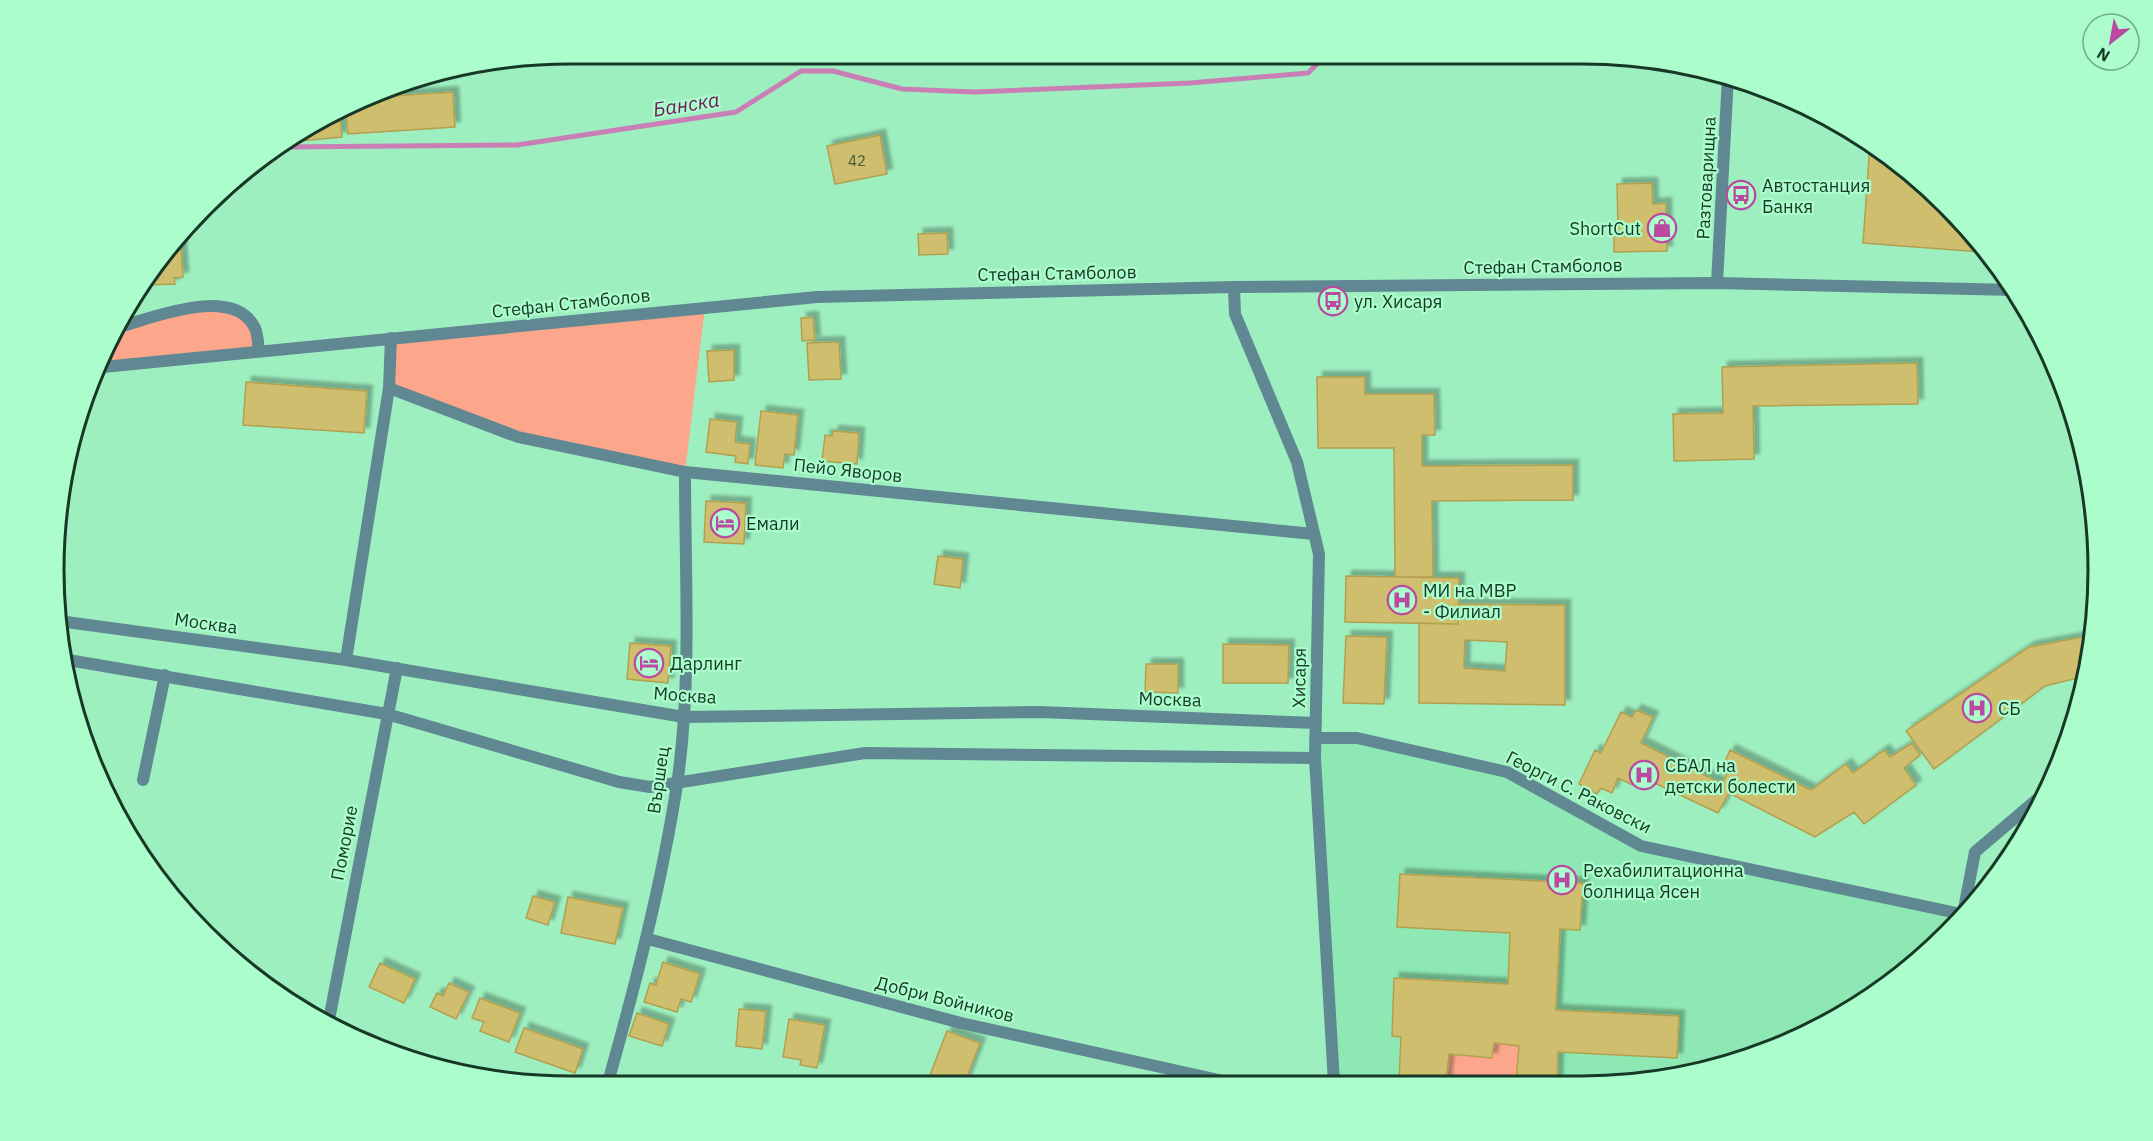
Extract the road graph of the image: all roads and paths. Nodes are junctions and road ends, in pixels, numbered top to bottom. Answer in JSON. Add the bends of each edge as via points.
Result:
{"nodes":[{"id":1,"x":1728,"y":86,"type":"edge"},
{"id":2,"x":1717,"y":283,"type":"junction"},
{"id":3,"x":1234,"y":287,"type":"junction"},
{"id":4,"x":2003,"y":290,"type":"edge"},
{"id":5,"x":128,"y":324,"type":"edge"},
{"id":6,"x":391,"y":338,"type":"junction"},
{"id":7,"x":260,"y":351,"type":"junction"},
{"id":8,"x":108,"y":367,"type":"edge"},
{"id":9,"x":389,"y":388,"type":"junction"},
{"id":10,"x":685,"y":472,"type":"junction"},
{"id":11,"x":1314,"y":534,"type":"junction"},
{"id":12,"x":68,"y":622,"type":"edge"},
{"id":13,"x":346,"y":660,"type":"junction"},
{"id":14,"x":73,"y":661,"type":"edge"},
{"id":15,"x":397,"y":668,"type":"junction"},
{"id":16,"x":165,"y":675,"type":"junction"},
{"id":17,"x":387,"y":714,"type":"junction"},
{"id":18,"x":684,"y":717,"type":"junction"},
{"id":19,"x":1316,"y":723,"type":"junction"},
{"id":20,"x":1315,"y":738,"type":"junction"},
{"id":21,"x":1315,"y":758,"type":"junction"},
{"id":22,"x":143,"y":780,"type":"dead end"},
{"id":23,"x":677,"y":784,"type":"junction"},
{"id":24,"x":2031,"y":805,"type":"edge"},
{"id":25,"x":1967,"y":899,"type":"edge"},
{"id":26,"x":1954,"y":914,"type":"edge"},
{"id":27,"x":648,"y":939,"type":"junction"},
{"id":28,"x":330,"y":1015,"type":"edge"},
{"id":29,"x":610,"y":1076,"type":"edge"},
{"id":30,"x":1201,"y":1076,"type":"edge"},
{"id":31,"x":1334,"y":1076,"type":"edge"}],
"edges":[{"from":1,"to":2,"type":"street","name":"Разтоварищна"},
{"from":2,"to":3,"type":"street","name":"Стефан Стамболов"},
{"from":2,"to":4,"type":"street","name":"Стефан Стамболов"},
{"from":3,"to":6,"type":"street","name":"Стефан Стамболов","via":[[817,297]]},
{"from":3,"to":11,"type":"street","name":"Хисаря","via":[[1235,314],[1297,462]]},
{"from":5,"to":7,"type":"street","via":[[201,304],[238,311],[255,328]]},
{"from":6,"to":7,"type":"street","name":"Стефан Стамболов"},
{"from":6,"to":9,"type":"street"},
{"from":7,"to":8,"type":"street","name":"Стефан Стамболов"},
{"from":9,"to":10,"type":"street","name":"Пейо Яворов","via":[[518,437]]},
{"from":9,"to":13,"type":"street"},
{"from":10,"to":11,"type":"street","name":"Пейо Яворов"},
{"from":10,"to":18,"type":"street","name":"Вършец"},
{"from":11,"to":19,"type":"street","name":"Хисаря","via":[[1319,555]]},
{"from":12,"to":13,"type":"street","name":"Москва"},
{"from":13,"to":15,"type":"street","name":"Москва"},
{"from":14,"to":16,"type":"street"},
{"from":15,"to":17,"type":"street","name":"Поморие"},
{"from":15,"to":18,"type":"street","name":"Москва"},
{"from":16,"to":17,"type":"street"},
{"from":16,"to":22,"type":"street"},
{"from":17,"to":23,"type":"street","via":[[619,782],[650,787]]},
{"from":17,"to":28,"type":"street","name":"Поморие"},
{"from":18,"to":19,"type":"street","name":"Москва","via":[[1040,712]]},
{"from":18,"to":23,"type":"street","name":"Вършец"},
{"from":19,"to":20,"type":"street","name":"Хисаря"},
{"from":20,"to":21,"type":"street","name":"Хисаря"},
{"from":20,"to":26,"type":"street","name":"Георги С. Раковски","via":[[1357,738],[1507,772],[1641,846]]},
{"from":21,"to":23,"type":"street","via":[[864,753]]},
{"from":21,"to":31,"type":"street","name":"Хисаря"},
{"from":23,"to":27,"type":"street","name":"Вършец"},
{"from":24,"to":25,"type":"street","via":[[1975,852]]},
{"from":27,"to":29,"type":"street","name":"Вършец"},
{"from":27,"to":30,"type":"street","name":"Добри Войников","via":[[961,1023]]}]}
